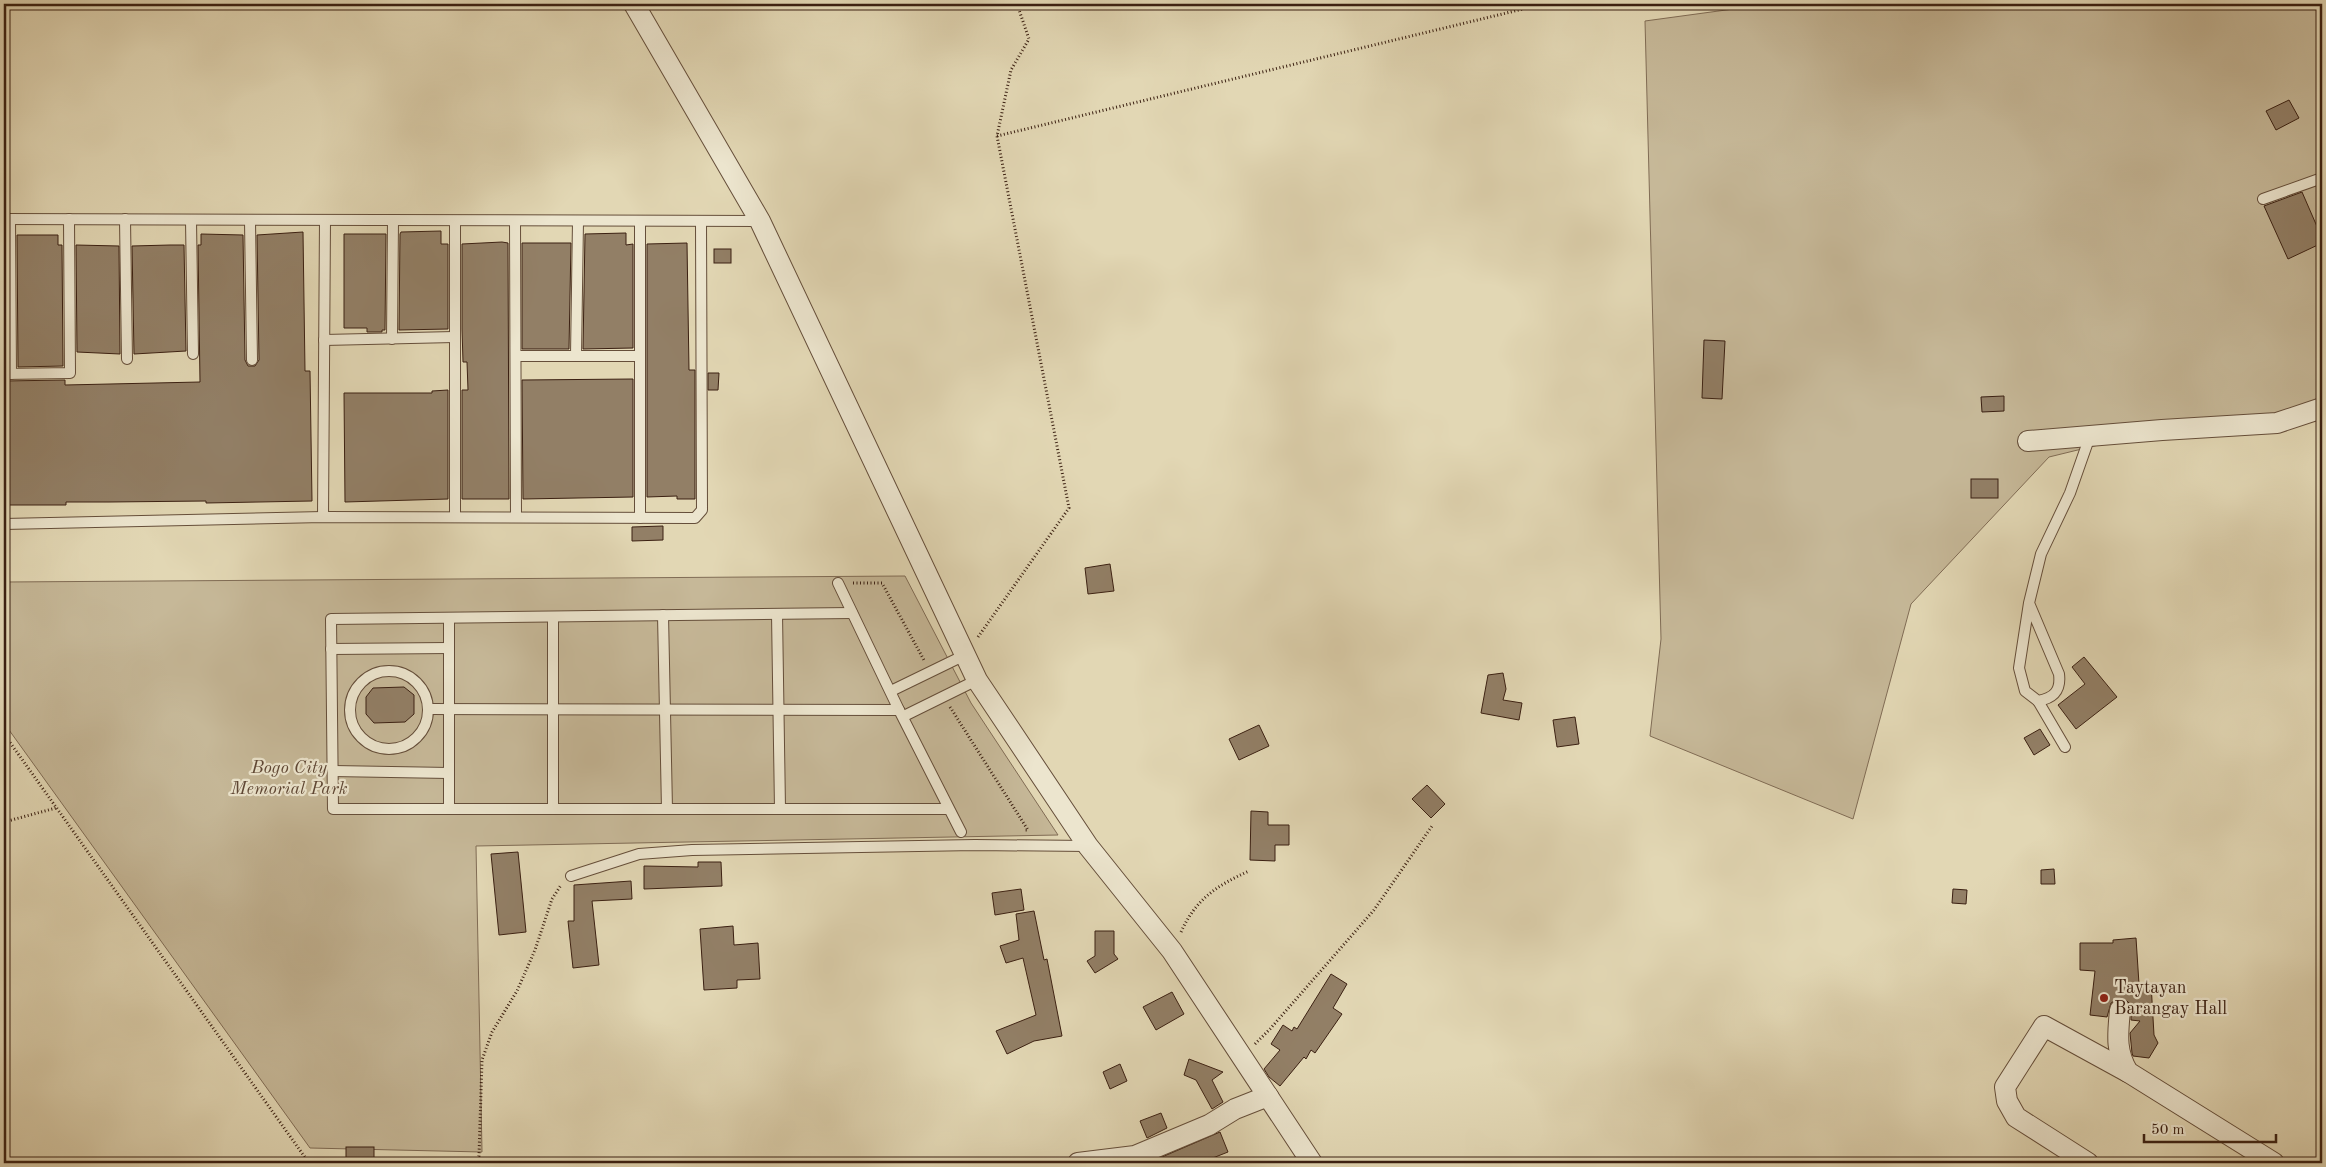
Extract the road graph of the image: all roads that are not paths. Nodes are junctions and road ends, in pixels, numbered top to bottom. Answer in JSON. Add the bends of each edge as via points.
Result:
{"nodes":[{"id":1,"x":634,"y":4,"type":"edge"},
{"id":2,"x":2322,"y":178,"type":"edge"},
{"id":3,"x":2263,"y":198,"type":"dead end"},
{"id":4,"x":7,"y":219,"type":"edge"},
{"id":5,"x":68,"y":219,"type":"junction"},
{"id":6,"x":125,"y":219,"type":"junction"},
{"id":7,"x":191,"y":220,"type":"junction"},
{"id":8,"x":325,"y":220,"type":"junction"},
{"id":9,"x":393,"y":220,"type":"junction"},
{"id":10,"x":455,"y":220,"type":"junction"},
{"id":11,"x":250,"y":221,"type":"junction"},
{"id":12,"x":515,"y":221,"type":"junction"},
{"id":13,"x":578,"y":221,"type":"junction"},
{"id":14,"x":640,"y":221,"type":"junction"},
{"id":15,"x":701,"y":221,"type":"junction"},
{"id":16,"x":760,"y":221,"type":"junction"},
{"id":17,"x":454,"y":337,"type":"junction"},
{"id":18,"x":392,"y":339,"type":"junction"},
{"id":19,"x":324,"y":340,"type":"junction"},
{"id":20,"x":193,"y":354,"type":"dead end"},
{"id":21,"x":517,"y":356,"type":"junction"},
{"id":22,"x":576,"y":356,"type":"junction"},
{"id":23,"x":639,"y":356,"type":"junction"},
{"id":24,"x":127,"y":360,"type":"dead end"},
{"id":25,"x":252,"y":360,"type":"dead end"},
{"id":26,"x":7,"y":374,"type":"edge"},
{"id":27,"x":2322,"y":408,"type":"edge"},
{"id":28,"x":2090,"y":436,"type":"junction"},
{"id":29,"x":2028,"y":441,"type":"dead end"},
{"id":30,"x":323,"y":516,"type":"junction"},
{"id":31,"x":455,"y":517,"type":"junction"},
{"id":32,"x":516,"y":517,"type":"junction"},
{"id":33,"x":640,"y":518,"type":"junction"},
{"id":34,"x":4,"y":524,"type":"edge"},
{"id":35,"x":838,"y":583,"type":"road end"},
{"id":36,"x":2029,"y":603,"type":"junction"},
{"id":37,"x":852,"y":613,"type":"junction"},
{"id":38,"x":777,"y":614,"type":"junction"},
{"id":39,"x":663,"y":615,"type":"junction"},
{"id":40,"x":553,"y":617,"type":"junction"},
{"id":41,"x":449,"y":618,"type":"junction"},
{"id":42,"x":449,"y":648,"type":"junction"},
{"id":43,"x":331,"y":649,"type":"junction"},
{"id":44,"x":964,"y":655,"type":"junction"},
{"id":45,"x":977,"y":680,"type":"junction"},
{"id":46,"x":891,"y":691,"type":"junction"},
{"id":47,"x":2038,"y":701,"type":"junction"},
{"id":48,"x":428,"y":709,"type":"junction"},
{"id":49,"x":449,"y":709,"type":"junction"},
{"id":50,"x":553,"y":709,"type":"junction"},
{"id":51,"x":665,"y":709,"type":"junction"},
{"id":52,"x":779,"y":709,"type":"junction"},
{"id":53,"x":349,"y":711,"type":"junction"},
{"id":54,"x":332,"y":712,"type":"junction"},
{"id":55,"x":901,"y":713,"type":"junction"},
{"id":56,"x":2065,"y":747,"type":"dead end"},
{"id":57,"x":333,"y":772,"type":"junction"},
{"id":58,"x":449,"y":774,"type":"junction"},
{"id":59,"x":553,"y":808,"type":"junction"},
{"id":60,"x":449,"y":809,"type":"junction"},
{"id":61,"x":667,"y":809,"type":"junction"},
{"id":62,"x":780,"y":809,"type":"junction"},
{"id":63,"x":948,"y":809,"type":"junction"},
{"id":64,"x":961,"y":832,"type":"dead end"},
{"id":65,"x":1088,"y":846,"type":"junction"},
{"id":66,"x":571,"y":876,"type":"road end"},
{"id":67,"x":2120,"y":1010,"type":"dead end"},
{"id":68,"x":2128,"y":1072,"type":"junction"},
{"id":69,"x":1268,"y":1096,"type":"junction"},
{"id":70,"x":1078,"y":1163,"type":"edge"},
{"id":71,"x":1312,"y":1163,"type":"edge"},
{"id":72,"x":2088,"y":1163,"type":"edge"},
{"id":73,"x":2274,"y":1163,"type":"edge"}],
"edges":[{"from":1,"to":16,"type":"street"},
{"from":2,"to":3,"type":"lane"},
{"from":4,"to":5,"type":"lane"},
{"from":4,"to":26,"type":"lane"},
{"from":5,"to":6,"type":"lane"},
{"from":5,"to":26,"type":"lane","via":[[70,373]]},
{"from":6,"to":7,"type":"lane"},
{"from":6,"to":24,"type":"lane"},
{"from":7,"to":11,"type":"lane"},
{"from":7,"to":20,"type":"lane"},
{"from":8,"to":9,"type":"lane"},
{"from":8,"to":11,"type":"lane"},
{"from":8,"to":19,"type":"lane"},
{"from":9,"to":10,"type":"lane"},
{"from":9,"to":18,"type":"lane"},
{"from":10,"to":12,"type":"lane"},
{"from":10,"to":17,"type":"lane"},
{"from":11,"to":25,"type":"lane"},
{"from":12,"to":13,"type":"lane"},
{"from":12,"to":21,"type":"lane"},
{"from":13,"to":14,"type":"lane"},
{"from":13,"to":22,"type":"lane"},
{"from":14,"to":15,"type":"lane"},
{"from":14,"to":23,"type":"lane"},
{"from":15,"to":16,"type":"lane"},
{"from":15,"to":33,"type":"lane","via":[[702,510],[695,518]]},
{"from":16,"to":44,"type":"street"},
{"from":17,"to":18,"type":"lane"},
{"from":17,"to":31,"type":"lane"},
{"from":18,"to":19,"type":"lane"},
{"from":19,"to":30,"type":"lane"},
{"from":21,"to":22,"type":"lane"},
{"from":21,"to":32,"type":"lane"},
{"from":22,"to":23,"type":"lane"},
{"from":23,"to":33,"type":"lane"},
{"from":27,"to":28,"type":"street","via":[[2278,423]]},
{"from":28,"to":29,"type":"street"},
{"from":28,"to":36,"type":"lane","via":[[2070,493],[2042,554]]},
{"from":30,"to":31,"type":"lane"},
{"from":30,"to":34,"type":"lane"},
{"from":31,"to":32,"type":"lane"},
{"from":32,"to":33,"type":"lane"},
{"from":35,"to":37,"type":"lane"},
{"from":36,"to":47,"type":"lane","via":[[2018,668],[2025,691]]},
{"from":36,"to":47,"type":"lane","via":[[2060,674],[2056,694]]},
{"from":37,"to":38,"type":"lane"},
{"from":37,"to":46,"type":"lane"},
{"from":38,"to":39,"type":"lane"},
{"from":38,"to":52,"type":"lane"},
{"from":39,"to":40,"type":"lane"},
{"from":39,"to":51,"type":"lane"},
{"from":40,"to":41,"type":"lane"},
{"from":40,"to":50,"type":"lane"},
{"from":41,"to":42,"type":"lane"},
{"from":41,"to":43,"type":"lane","via":[[330,619]]},
{"from":42,"to":43,"type":"lane"},
{"from":42,"to":49,"type":"lane"},
{"from":43,"to":54,"type":"lane"},
{"from":44,"to":45,"type":"street"},
{"from":44,"to":46,"type":"lane"},
{"from":45,"to":55,"type":"lane"},
{"from":45,"to":65,"type":"street"},
{"from":46,"to":55,"type":"lane"},
{"from":47,"to":56,"type":"lane"},
{"from":48,"to":49,"type":"lane"},
{"from":48,"to":53,"type":"lane","via":[[420,686],[406,674],[388,670],[360,683],[351,699]]},
{"from":48,"to":53,"type":"lane","via":[[427,721],[412,742],[390,750],[366,743],[351,723]]},
{"from":49,"to":50,"type":"lane"},
{"from":49,"to":58,"type":"lane"},
{"from":50,"to":51,"type":"lane"},
{"from":50,"to":59,"type":"lane"},
{"from":51,"to":52,"type":"lane"},
{"from":51,"to":61,"type":"lane"},
{"from":52,"to":55,"type":"lane"},
{"from":52,"to":62,"type":"lane"},
{"from":53,"to":54,"type":"lane"},
{"from":54,"to":57,"type":"lane"},
{"from":55,"to":63,"type":"lane"},
{"from":57,"to":58,"type":"lane"},
{"from":57,"to":60,"type":"lane","via":[[333,809]]},
{"from":58,"to":60,"type":"lane"},
{"from":59,"to":60,"type":"lane"},
{"from":59,"to":61,"type":"lane"},
{"from":61,"to":62,"type":"lane"},
{"from":62,"to":63,"type":"lane"},
{"from":63,"to":64,"type":"lane"},
{"from":65,"to":66,"type":"lane","via":[[692,850],[639,854]]},
{"from":65,"to":69,"type":"street","via":[[1172,951]]},
{"from":67,"to":68,"type":"street","via":[[2118,1048]]},
{"from":68,"to":72,"type":"street","via":[[2044,1026],[2005,1087],[2007,1101],[2016,1117]]},
{"from":68,"to":73,"type":"street"},
{"from":69,"to":70,"type":"street","via":[[1235,1109],[1210,1125],[1135,1156]]},
{"from":69,"to":71,"type":"street"}]}
